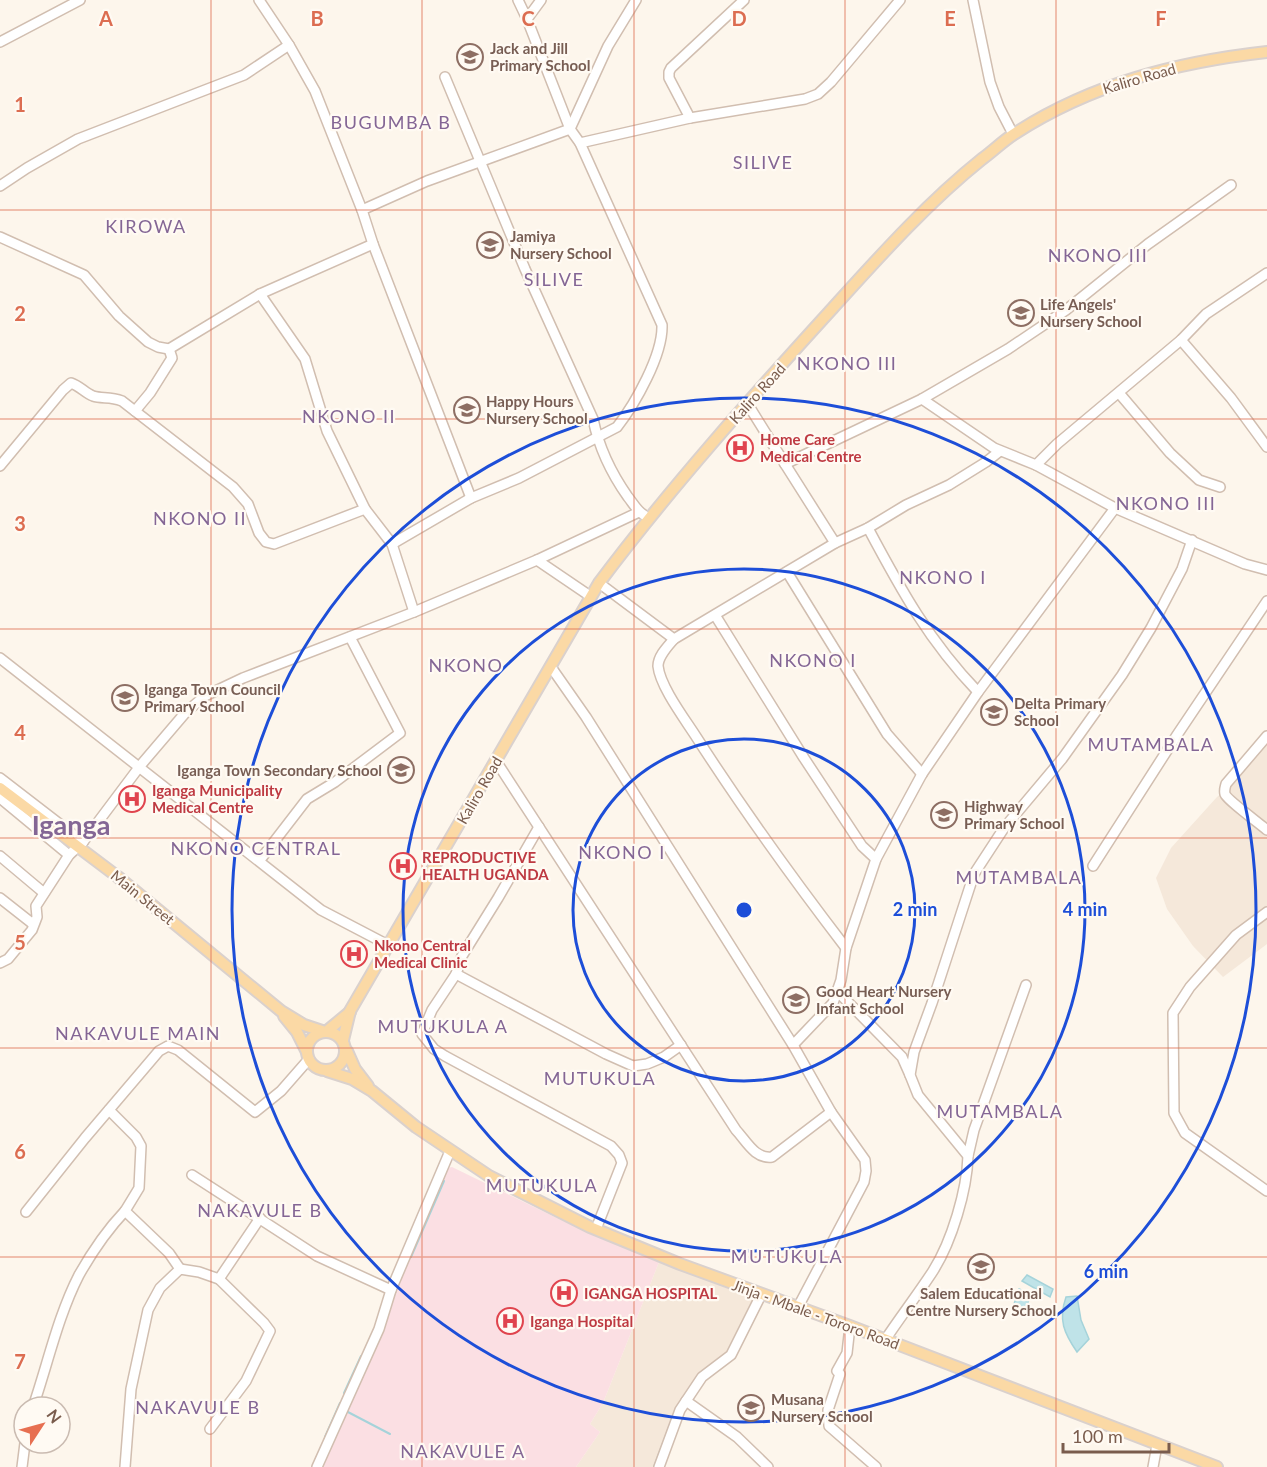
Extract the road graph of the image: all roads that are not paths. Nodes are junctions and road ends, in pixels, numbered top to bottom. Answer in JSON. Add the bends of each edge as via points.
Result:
{"nodes":[{"id":1,"x":80,"y":0,"type":"edge"},
{"id":2,"x":258,"y":0,"type":"edge"},
{"id":3,"x":518,"y":0,"type":"edge"},
{"id":4,"x":541,"y":0,"type":"edge"},
{"id":5,"x":636,"y":0,"type":"edge"},
{"id":6,"x":744,"y":0,"type":"edge"},
{"id":7,"x":900,"y":0,"type":"edge"},
{"id":8,"x":973,"y":0,"type":"edge"},
{"id":9,"x":527,"y":20,"type":"junction"},
{"id":10,"x":0,"y":42,"type":"edge"},
{"id":11,"x":290,"y":45,"type":"junction"},
{"id":12,"x":1267,"y":52,"type":"edge"},
{"id":13,"x":445,"y":77,"type":"dead end"},
{"id":14,"x":690,"y":118,"type":"junction"},
{"id":15,"x":570,"y":129,"type":"junction"},
{"id":16,"x":1013,"y":134,"type":"junction"},
{"id":17,"x":580,"y":143,"type":"junction"},
{"id":18,"x":480,"y":160,"type":"junction"},
{"id":19,"x":1231,"y":185,"type":"dead end"},
{"id":20,"x":0,"y":186,"type":"edge"},
{"id":21,"x":362,"y":210,"type":"junction"},
{"id":22,"x":0,"y":237,"type":"edge"},
{"id":23,"x":373,"y":244,"type":"junction"},
{"id":24,"x":1267,"y":273,"type":"edge"},
{"id":25,"x":260,"y":294,"type":"junction"},
{"id":26,"x":1181,"y":340,"type":"junction"},
{"id":27,"x":169,"y":350,"type":"junction"},
{"id":28,"x":1119,"y":393,"type":"junction"},
{"id":29,"x":922,"y":399,"type":"junction"},
{"id":30,"x":747,"y":403,"type":"junction"},
{"id":31,"x":135,"y":411,"type":"junction"},
{"id":32,"x":597,"y":439,"type":"junction"},
{"id":33,"x":1267,"y":447,"type":"edge"},
{"id":34,"x":1000,"y":451,"type":"junction"},
{"id":35,"x":785,"y":464,"type":"junction"},
{"id":36,"x":1036,"y":465,"type":"junction"},
{"id":37,"x":0,"y":466,"type":"edge"},
{"id":38,"x":1220,"y":486,"type":"dead end"},
{"id":39,"x":471,"y":498,"type":"junction"},
{"id":40,"x":1115,"y":508,"type":"junction"},
{"id":41,"x":365,"y":509,"type":"junction"},
{"id":42,"x":644,"y":515,"type":"junction"},
{"id":43,"x":868,"y":528,"type":"junction"},
{"id":44,"x":1191,"y":540,"type":"junction"},
{"id":45,"x":835,"y":543,"type":"junction"},
{"id":46,"x":392,"y":544,"type":"junction"},
{"id":47,"x":537,"y":560,"type":"junction"},
{"id":48,"x":1267,"y":570,"type":"edge"},
{"id":49,"x":787,"y":572,"type":"junction"},
{"id":50,"x":599,"y":583,"type":"junction"},
{"id":51,"x":590,"y":596,"type":"junction"},
{"id":52,"x":1267,"y":601,"type":"edge"},
{"id":53,"x":414,"y":612,"type":"junction"},
{"id":54,"x":715,"y":615,"type":"junction"},
{"id":55,"x":350,"y":637,"type":"junction"},
{"id":56,"x":674,"y":639,"type":"junction"},
{"id":57,"x":0,"y":658,"type":"edge"},
{"id":58,"x":551,"y":667,"type":"junction"},
{"id":59,"x":978,"y":692,"type":"junction"},
{"id":60,"x":1267,"y":736,"type":"edge"},
{"id":61,"x":496,"y":761,"type":"junction"},
{"id":62,"x":140,"y":766,"type":"junction"},
{"id":63,"x":921,"y":774,"type":"junction"},
{"id":64,"x":0,"y":778,"type":"edge"},
{"id":65,"x":0,"y":788,"type":"edge"},
{"id":66,"x":0,"y":798,"type":"edge"},
{"id":67,"x":539,"y":827,"type":"junction"},
{"id":68,"x":1267,"y":830,"type":"edge"},
{"id":69,"x":80,"y":844,"type":"junction"},
{"id":70,"x":69,"y":855,"type":"junction"},
{"id":71,"x":0,"y":856,"type":"edge"},
{"id":72,"x":260,"y":860,"type":"junction"},
{"id":73,"x":876,"y":860,"type":"junction"},
{"id":74,"x":1093,"y":866,"type":"dead end"},
{"id":75,"x":44,"y":893,"type":"junction"},
{"id":76,"x":0,"y":898,"type":"edge"},
{"id":77,"x":1267,"y":912,"type":"edge"},
{"id":78,"x":33,"y":924,"type":"junction"},
{"id":79,"x":388,"y":945,"type":"junction"},
{"id":80,"x":846,"y":948,"type":"junction"},
{"id":81,"x":0,"y":963,"type":"edge"},
{"id":82,"x":456,"y":974,"type":"junction"},
{"id":83,"x":1026,"y":985,"type":"dead end"},
{"id":84,"x":837,"y":991,"type":"junction"},
{"id":85,"x":281,"y":1011,"type":"junction"},
{"id":86,"x":350,"y":1011,"type":"junction"},
{"id":87,"x":324,"y":1031,"type":"junction"},
{"id":88,"x":345,"y":1045,"type":"junction"},
{"id":89,"x":681,"y":1045,"type":"junction"},
{"id":90,"x":793,"y":1046,"type":"junction"},
{"id":91,"x":308,"y":1056,"type":"junction"},
{"id":92,"x":327,"y":1071,"type":"junction"},
{"id":93,"x":910,"y":1075,"type":"junction"},
{"id":94,"x":372,"y":1091,"type":"junction"},
{"id":95,"x":109,"y":1110,"type":"junction"},
{"id":96,"x":831,"y":1112,"type":"junction"},
{"id":97,"x":973,"y":1134,"type":"junction"},
{"id":98,"x":952,"y":1136,"type":"junction"},
{"id":99,"x":450,"y":1151,"type":"junction"},
{"id":100,"x":968,"y":1156,"type":"junction"},
{"id":101,"x":192,"y":1175,"type":"dead end"},
{"id":102,"x":1267,"y":1191,"type":"edge"},
{"id":103,"x":125,"y":1211,"type":"junction"},
{"id":104,"x":26,"y":1212,"type":"dead end"},
{"id":105,"x":260,"y":1218,"type":"junction"},
{"id":106,"x":596,"y":1229,"type":"junction"},
{"id":107,"x":180,"y":1269,"type":"junction"},
{"id":108,"x":219,"y":1279,"type":"junction"},
{"id":109,"x":391,"y":1290,"type":"junction"},
{"id":110,"x":761,"y":1294,"type":"junction"},
{"id":111,"x":798,"y":1307,"type":"junction"},
{"id":112,"x":850,"y":1326,"type":"junction"},
{"id":113,"x":885,"y":1340,"type":"junction"},
{"id":114,"x":37,"y":1395,"type":"edge"},
{"id":115,"x":686,"y":1401,"type":"junction"},
{"id":116,"x":210,"y":1429,"type":"dead end"},
{"id":117,"x":1157,"y":1445,"type":"junction"},
{"id":118,"x":125,"y":1467,"type":"edge"},
{"id":119,"x":317,"y":1467,"type":"edge"},
{"id":120,"x":659,"y":1467,"type":"edge"},
{"id":121,"x":768,"y":1467,"type":"edge"},
{"id":122,"x":876,"y":1467,"type":"edge"},
{"id":123,"x":1153,"y":1467,"type":"edge"},
{"id":124,"x":1217,"y":1467,"type":"edge"}],
"edges":[{"from":1,"to":10,"type":"street"},
{"from":2,"to":11,"type":"street"},
{"from":3,"to":9,"type":"street"},
{"from":4,"to":9,"type":"street"},
{"from":5,"to":15,"type":"street","via":[[608,46]]},
{"from":6,"to":14,"type":"street","via":[[669,72]]},
{"from":7,"to":14,"type":"street","via":[[818,94]]},
{"from":8,"to":16,"type":"street","via":[[990,82]]},
{"from":9,"to":15,"type":"street"},
{"from":11,"to":20,"type":"street","via":[[244,75],[78,139]]},
{"from":11,"to":21,"type":"street","via":[[315,91]]},
{"from":12,"to":16,"type":"main road","name":"Kaliro Road","via":[[1158,71],[1100,89]]},
{"from":13,"to":18,"type":"street"},
{"from":14,"to":17,"type":"street"},
{"from":15,"to":17,"type":"street"},
{"from":15,"to":18,"type":"street"},
{"from":16,"to":30,"type":"main road","name":"Kaliro Road","via":[[911,223]]},
{"from":17,"to":32,"type":"street","via":[[662,325],[663,336],[627,414],[617,427]]},
{"from":18,"to":21,"type":"street"},
{"from":18,"to":32,"type":"street","via":[[593,418]]},
{"from":19,"to":29,"type":"street","via":[[1148,244],[1066,310]]},
{"from":21,"to":23,"type":"street"},
{"from":22,"to":27,"type":"street","via":[[84,275],[119,316],[148,342]]},
{"from":23,"to":25,"type":"street"},
{"from":23,"to":39,"type":"street"},
{"from":24,"to":26,"type":"street","via":[[1206,314]]},
{"from":25,"to":27,"type":"street"},
{"from":25,"to":41,"type":"street","via":[[305,359],[327,431]]},
{"from":26,"to":28,"type":"street"},
{"from":26,"to":33,"type":"street"},
{"from":27,"to":31,"type":"street","via":[[172,358]]},
{"from":28,"to":36,"type":"street"},
{"from":28,"to":38,"type":"street","via":[[1170,453],[1199,480]]},
{"from":29,"to":34,"type":"street"},
{"from":29,"to":35,"type":"street"},
{"from":30,"to":35,"type":"street"},
{"from":30,"to":42,"type":"main road","name":"Kaliro Road"},
{"from":31,"to":37,"type":"street","via":[[111,396],[96,397],[71,383]]},
{"from":31,"to":41,"type":"street","via":[[233,487],[248,504],[266,542],[274,544]]},
{"from":32,"to":39,"type":"street"},
{"from":32,"to":42,"type":"street","via":[[615,477]]},
{"from":34,"to":36,"type":"street"},
{"from":34,"to":43,"type":"street","via":[[949,485]]},
{"from":35,"to":45,"type":"street"},
{"from":36,"to":40,"type":"street"},
{"from":39,"to":46,"type":"street"},
{"from":40,"to":44,"type":"street"},
{"from":40,"to":59,"type":"street"},
{"from":41,"to":46,"type":"street"},
{"from":42,"to":47,"type":"street"},
{"from":42,"to":50,"type":"main road","name":"Kaliro Road"},
{"from":43,"to":45,"type":"street"},
{"from":43,"to":59,"type":"street","via":[[925,629]]},
{"from":44,"to":48,"type":"street"},
{"from":44,"to":93,"type":"street","via":[[1182,569],[1122,675],[1062,759],[1004,828],[974,874],[914,1052]]},
{"from":45,"to":49,"type":"street"},
{"from":46,"to":53,"type":"street"},
{"from":47,"to":51,"type":"street"},
{"from":47,"to":53,"type":"street"},
{"from":49,"to":54,"type":"street"},
{"from":49,"to":63,"type":"street","via":[[887,735]]},
{"from":50,"to":51,"type":"main road","name":"Kaliro Road"},
{"from":50,"to":56,"type":"street"},
{"from":51,"to":58,"type":"main road","name":"Kaliro Road"},
{"from":52,"to":74,"type":"street"},
{"from":53,"to":55,"type":"street"},
{"from":54,"to":56,"type":"street"},
{"from":54,"to":73,"type":"street","via":[[804,758],[862,846]]},
{"from":55,"to":62,"type":"street","via":[[205,696],[186,712]]},
{"from":55,"to":72,"type":"street","via":[[400,734],[307,799]]},
{"from":56,"to":80,"type":"street","via":[[658,667],[668,693],[790,876]]},
{"from":57,"to":62,"type":"street"},
{"from":58,"to":61,"type":"main road","name":"Kaliro Road"},
{"from":58,"to":90,"type":"street"},
{"from":59,"to":63,"type":"street"},
{"from":60,"to":68,"type":"street","via":[[1225,789],[1230,801]]},
{"from":61,"to":67,"type":"street"},
{"from":61,"to":79,"type":"main road","name":"Kaliro Road"},
{"from":62,"to":69,"type":"street"},
{"from":62,"to":72,"type":"street"},
{"from":63,"to":73,"type":"street"},
{"from":64,"to":69,"type":"street","name":"Main Street"},
{"from":65,"to":69,"type":"main road","name":"Main Street"},
{"from":66,"to":70,"type":"street"},
{"from":67,"to":82,"type":"street","via":[[462,956]]},
{"from":67,"to":89,"type":"street"},
{"from":69,"to":70,"type":"street"},
{"from":69,"to":85,"type":"main road","name":"Main Street"},
{"from":70,"to":75,"type":"street"},
{"from":71,"to":75,"type":"street"},
{"from":72,"to":79,"type":"street","via":[[321,910]]},
{"from":73,"to":80,"type":"street"},
{"from":75,"to":78,"type":"street","via":[[36,906]]},
{"from":76,"to":78,"type":"street"},
{"from":77,"to":102,"type":"street","via":[[1236,935],[1204,969],[1173,1013],[1174,1113],[1185,1133]]},
{"from":78,"to":81,"type":"street","via":[[24,941]]},
{"from":79,"to":86,"type":"main road","name":"Kaliro Road"},
{"from":80,"to":84,"type":"street"},
{"from":82,"to":89,"type":"street","via":[[633,1066],[664,1057]]},
{"from":82,"to":106,"type":"street","via":[[432,1010],[422,1034],[445,1056],[611,1146],[622,1163]]},
{"from":83,"to":97,"type":"street"},
{"from":84,"to":90,"type":"street","via":[[833,1003]]},
{"from":84,"to":93,"type":"street","via":[[902,1057]]},
{"from":85,"to":87,"type":"main road"},
{"from":85,"to":91,"type":"main road"},
{"from":86,"to":87,"type":"main road","name":"Kaliro Road"},
{"from":86,"to":88,"type":"main road","name":"Kaliro Road"},
{"from":87,"to":88,"type":"main road"},
{"from":87,"to":91,"type":"main road","via":[[312,1040]]},
{"from":88,"to":92,"type":"main road","via":[[338,1064]]},
{"from":88,"to":94,"type":"main road","name":"Jinja - Mbale - Tororo Road","via":[[355,1069]]},
{"from":89,"to":96,"type":"street","via":[[736,1130],[763,1158],[772,1157]]},
{"from":90,"to":96,"type":"street"},
{"from":91,"to":92,"type":"main road","via":[[316,1068]]},
{"from":91,"to":95,"type":"street","via":[[281,1091],[255,1112],[178,1050],[168,1047],[159,1051]]},
{"from":92,"to":94,"type":"main road","name":"Jinja - Mbale - Tororo Road"},
{"from":93,"to":98,"type":"street","via":[[918,1095]]},
{"from":94,"to":99,"type":"main road","name":"Jinja - Mbale - Tororo Road"},
{"from":95,"to":103,"type":"street","via":[[141,1146],[139,1188]]},
{"from":95,"to":104,"type":"street"},
{"from":96,"to":111,"type":"street","via":[[865,1160],[867,1171]]},
{"from":97,"to":98,"type":"street"},
{"from":97,"to":100,"type":"street"},
{"from":98,"to":100,"type":"street"},
{"from":99,"to":106,"type":"main road","name":"Jinja - Mbale - Tororo Road","via":[[515,1190]]},
{"from":99,"to":109,"type":"street"},
{"from":100,"to":113,"type":"street","via":[[968,1174],[957,1215],[935,1269]]},
{"from":101,"to":105,"type":"street"},
{"from":103,"to":107,"type":"street","via":[[169,1253]]},
{"from":103,"to":114,"type":"street","via":[[79,1276]]},
{"from":105,"to":108,"type":"street"},
{"from":105,"to":109,"type":"street","via":[[318,1256]]},
{"from":106,"to":110,"type":"main road","name":"Jinja - Mbale - Tororo Road"},
{"from":107,"to":108,"type":"street"},
{"from":107,"to":118,"type":"street","via":[[160,1288],[148,1310],[131,1389]]},
{"from":108,"to":116,"type":"street","via":[[270,1332],[246,1381]]},
{"from":109,"to":119,"type":"street","via":[[379,1329]]},
{"from":110,"to":111,"type":"main road","name":"Jinja - Mbale - Tororo Road"},
{"from":110,"to":115,"type":"street","via":[[731,1355],[702,1377]]},
{"from":111,"to":112,"type":"main road","name":"Jinja - Mbale - Tororo Road"},
{"from":112,"to":113,"type":"main road","name":"Jinja - Mbale - Tororo Road"},
{"from":112,"to":122,"type":"street","via":[[847,1353],[837,1371],[840,1374],[828,1410],[829,1426]]},
{"from":113,"to":117,"type":"main road","name":"Jinja - Mbale - Tororo Road"},
{"from":115,"to":120,"type":"street"},
{"from":115,"to":121,"type":"street","via":[[737,1437]]},
{"from":117,"to":123,"type":"street"},
{"from":117,"to":124,"type":"main road","name":"Jinja - Mbale - Tororo Road"}]}
